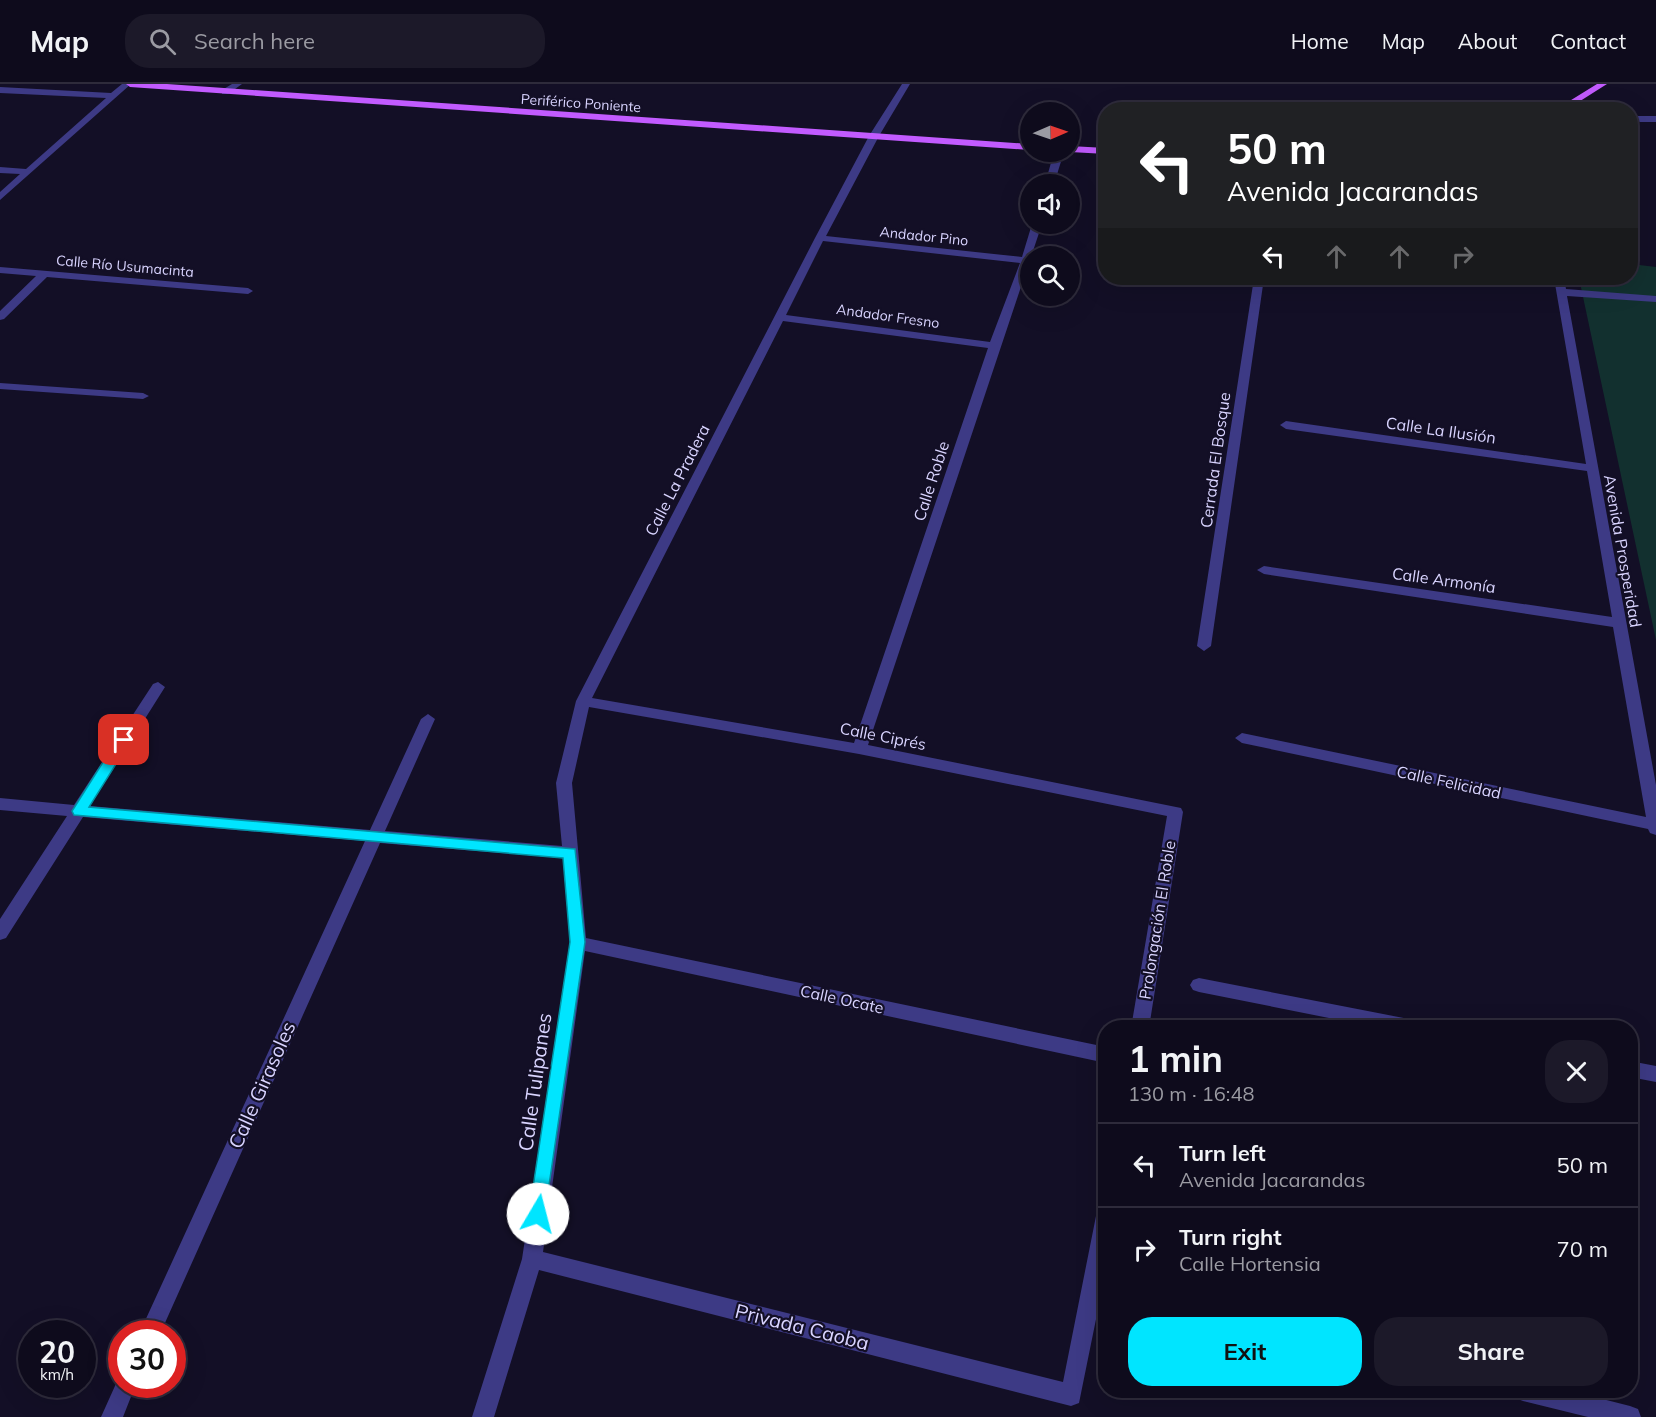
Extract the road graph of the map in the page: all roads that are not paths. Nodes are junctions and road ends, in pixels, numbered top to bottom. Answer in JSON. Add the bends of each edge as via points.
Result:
{"nodes":[{"id":1,"x":129,"y":84,"type":"edge"},
{"id":2,"x":238,"y":84,"type":"edge"},
{"id":3,"x":906,"y":84,"type":"edge"},
{"id":4,"x":1603,"y":84,"type":"edge"},
{"id":5,"x":0,"y":90,"type":"edge"},
{"id":6,"x":225,"y":92,"type":"junction"},
{"id":7,"x":114,"y":96,"type":"junction"},
{"id":8,"x":1573,"y":102,"type":"edge"},
{"id":9,"x":1638,"y":119,"type":"edge"},
{"id":10,"x":1656,"y":119,"type":"edge"},
{"id":11,"x":874,"y":136,"type":"junction"},
{"id":12,"x":1020,"y":146,"type":"edge"},
{"id":13,"x":1080,"y":149,"type":"edge"},
{"id":14,"x":1098,"y":150,"type":"edge"},
{"id":15,"x":0,"y":170,"type":"edge"},
{"id":16,"x":28,"y":172,"type":"junction"},
{"id":17,"x":0,"y":197,"type":"edge"},
{"id":18,"x":820,"y":238,"type":"junction"},
{"id":19,"x":1020,"y":260,"type":"edge"},
{"id":20,"x":0,"y":270,"type":"edge"},
{"id":21,"x":44,"y":274,"type":"junction"},
{"id":22,"x":1020,"y":277,"type":"edge"},
{"id":23,"x":1258,"y":285,"type":"edge"},
{"id":24,"x":1560,"y":285,"type":"edge"},
{"id":25,"x":248,"y":291,"type":"dead end"},
{"id":26,"x":1560,"y":292,"type":"junction"},
{"id":27,"x":1653,"y":299,"type":"edge"},
{"id":28,"x":1656,"y":310,"type":"edge"},
{"id":29,"x":0,"y":317,"type":"edge"},
{"id":30,"x":779,"y":317,"type":"junction"},
{"id":31,"x":994,"y":346,"type":"junction"},
{"id":32,"x":0,"y":386,"type":"edge"},
{"id":33,"x":143,"y":396,"type":"dead end"},
{"id":34,"x":1286,"y":425,"type":"dead end"},
{"id":35,"x":1591,"y":468,"type":"junction"},
{"id":36,"x":1264,"y":570,"type":"dead end"},
{"id":37,"x":1619,"y":623,"type":"junction"},
{"id":38,"x":1204,"y":646,"type":"dead end"},
{"id":39,"x":158,"y":687,"type":"dead end"},
{"id":40,"x":583,"y":701,"type":"junction"},
{"id":41,"x":428,"y":719,"type":"dead end"},
{"id":42,"x":1242,"y":738,"type":"dead end"},
{"id":43,"x":859,"y":749,"type":"junction"},
{"id":44,"x":0,"y":804,"type":"edge"},
{"id":45,"x":79,"y":811,"type":"junction"},
{"id":46,"x":1175,"y":812,"type":"joint"},
{"id":47,"x":1655,"y":827,"type":"edge"},
{"id":48,"x":374,"y":837,"type":"junction"},
{"id":49,"x":570,"y":853,"type":"junction"},
{"id":50,"x":0,"y":933,"type":"edge"},
{"id":51,"x":578,"y":942,"type":"junction"},
{"id":52,"x":1198,"y":985,"type":"dead end"},
{"id":53,"x":1141,"y":1020,"type":"edge"},
{"id":54,"x":1378,"y":1020,"type":"edge"},
{"id":55,"x":1098,"y":1053,"type":"edge"},
{"id":56,"x":1638,"y":1071,"type":"edge"},
{"id":57,"x":1656,"y":1074,"type":"edge"},
{"id":58,"x":1098,"y":1257,"type":"edge"},
{"id":59,"x":532,"y":1259,"type":"junction"},
{"id":60,"x":155,"y":1320,"type":"edge"},
{"id":61,"x":120,"y":1398,"type":"edge"},
{"id":62,"x":1555,"y":1398,"type":"edge"},
{"id":63,"x":112,"y":1417,"type":"edge"},
{"id":64,"x":483,"y":1417,"type":"edge"},
{"id":65,"x":1630,"y":1417,"type":"edge"}],
"edges":[{"from":1,"to":6,"type":"main road","name":"Periférico Poniente"},
{"from":1,"to":7,"type":"street"},
{"from":2,"to":6,"type":"street"},
{"from":3,"to":11,"type":"street","name":"Calle La Pradera"},
{"from":4,"to":8,"type":"main road"},
{"from":5,"to":7,"type":"street"},
{"from":6,"to":11,"type":"main road","name":"Periférico Poniente"},
{"from":7,"to":16,"type":"street"},
{"from":9,"to":10,"type":"street"},
{"from":11,"to":12,"type":"main road","name":"Periférico Poniente"},
{"from":11,"to":18,"type":"street","name":"Calle La Pradera"},
{"from":13,"to":14,"type":"main road"},
{"from":15,"to":16,"type":"street"},
{"from":16,"to":17,"type":"street"},
{"from":18,"to":19,"type":"street","name":"Andador Pino"},
{"from":18,"to":30,"type":"street","name":"Calle La Pradera"},
{"from":20,"to":21,"type":"street","name":"Calle Río Usumacinta"},
{"from":21,"to":25,"type":"street","name":"Calle Río Usumacinta"},
{"from":21,"to":29,"type":"street"},
{"from":22,"to":31,"type":"street","name":"Calle Roble"},
{"from":23,"to":38,"type":"street","name":"Cerrada El Bosque"},
{"from":24,"to":26,"type":"street","name":"Avenida Prosperidad"},
{"from":26,"to":27,"type":"street"},
{"from":26,"to":35,"type":"street","name":"Avenida Prosperidad"},
{"from":27,"to":28,"type":"street"},
{"from":30,"to":31,"type":"street","name":"Andador Fresno"},
{"from":30,"to":40,"type":"street","name":"Calle La Pradera"},
{"from":31,"to":43,"type":"street","name":"Calle Roble"},
{"from":32,"to":33,"type":"street"},
{"from":34,"to":35,"type":"street","name":"Calle La Ilusión"},
{"from":35,"to":37,"type":"street","name":"Avenida Prosperidad"},
{"from":36,"to":37,"type":"street","name":"Calle Armonía"},
{"from":37,"to":47,"type":"street","name":"Avenida Prosperidad"},
{"from":39,"to":45,"type":"street"},
{"from":40,"to":43,"type":"street","name":"Calle Ciprés"},
{"from":40,"to":49,"type":"street","name":"Calle La Pradera","via":[[564,783]]},
{"from":41,"to":48,"type":"street","name":"Calle Girasoles"},
{"from":42,"to":47,"type":"street","name":"Calle Felicidad"},
{"from":43,"to":46,"type":"street","name":"Calle Ciprés"},
{"from":44,"to":45,"type":"street"},
{"from":45,"to":48,"type":"street"},
{"from":45,"to":50,"type":"street"},
{"from":46,"to":53,"type":"street","name":"Prolongación El Roble"},
{"from":48,"to":49,"type":"street"},
{"from":48,"to":60,"type":"street","name":"Calle Girasoles"},
{"from":49,"to":51,"type":"street","name":"Calle Tulipanes"},
{"from":51,"to":55,"type":"street","name":"Calle Ocate"},
{"from":51,"to":59,"type":"street","name":"Calle Tulipanes"},
{"from":52,"to":54,"type":"street"},
{"from":56,"to":57,"type":"street"},
{"from":58,"to":59,"type":"street","name":"Privada Caoba","via":[[1071,1395]]},
{"from":59,"to":64,"type":"street","name":"Calle Tulipanes"},
{"from":61,"to":63,"type":"street"},
{"from":62,"to":65,"type":"street"}]}
